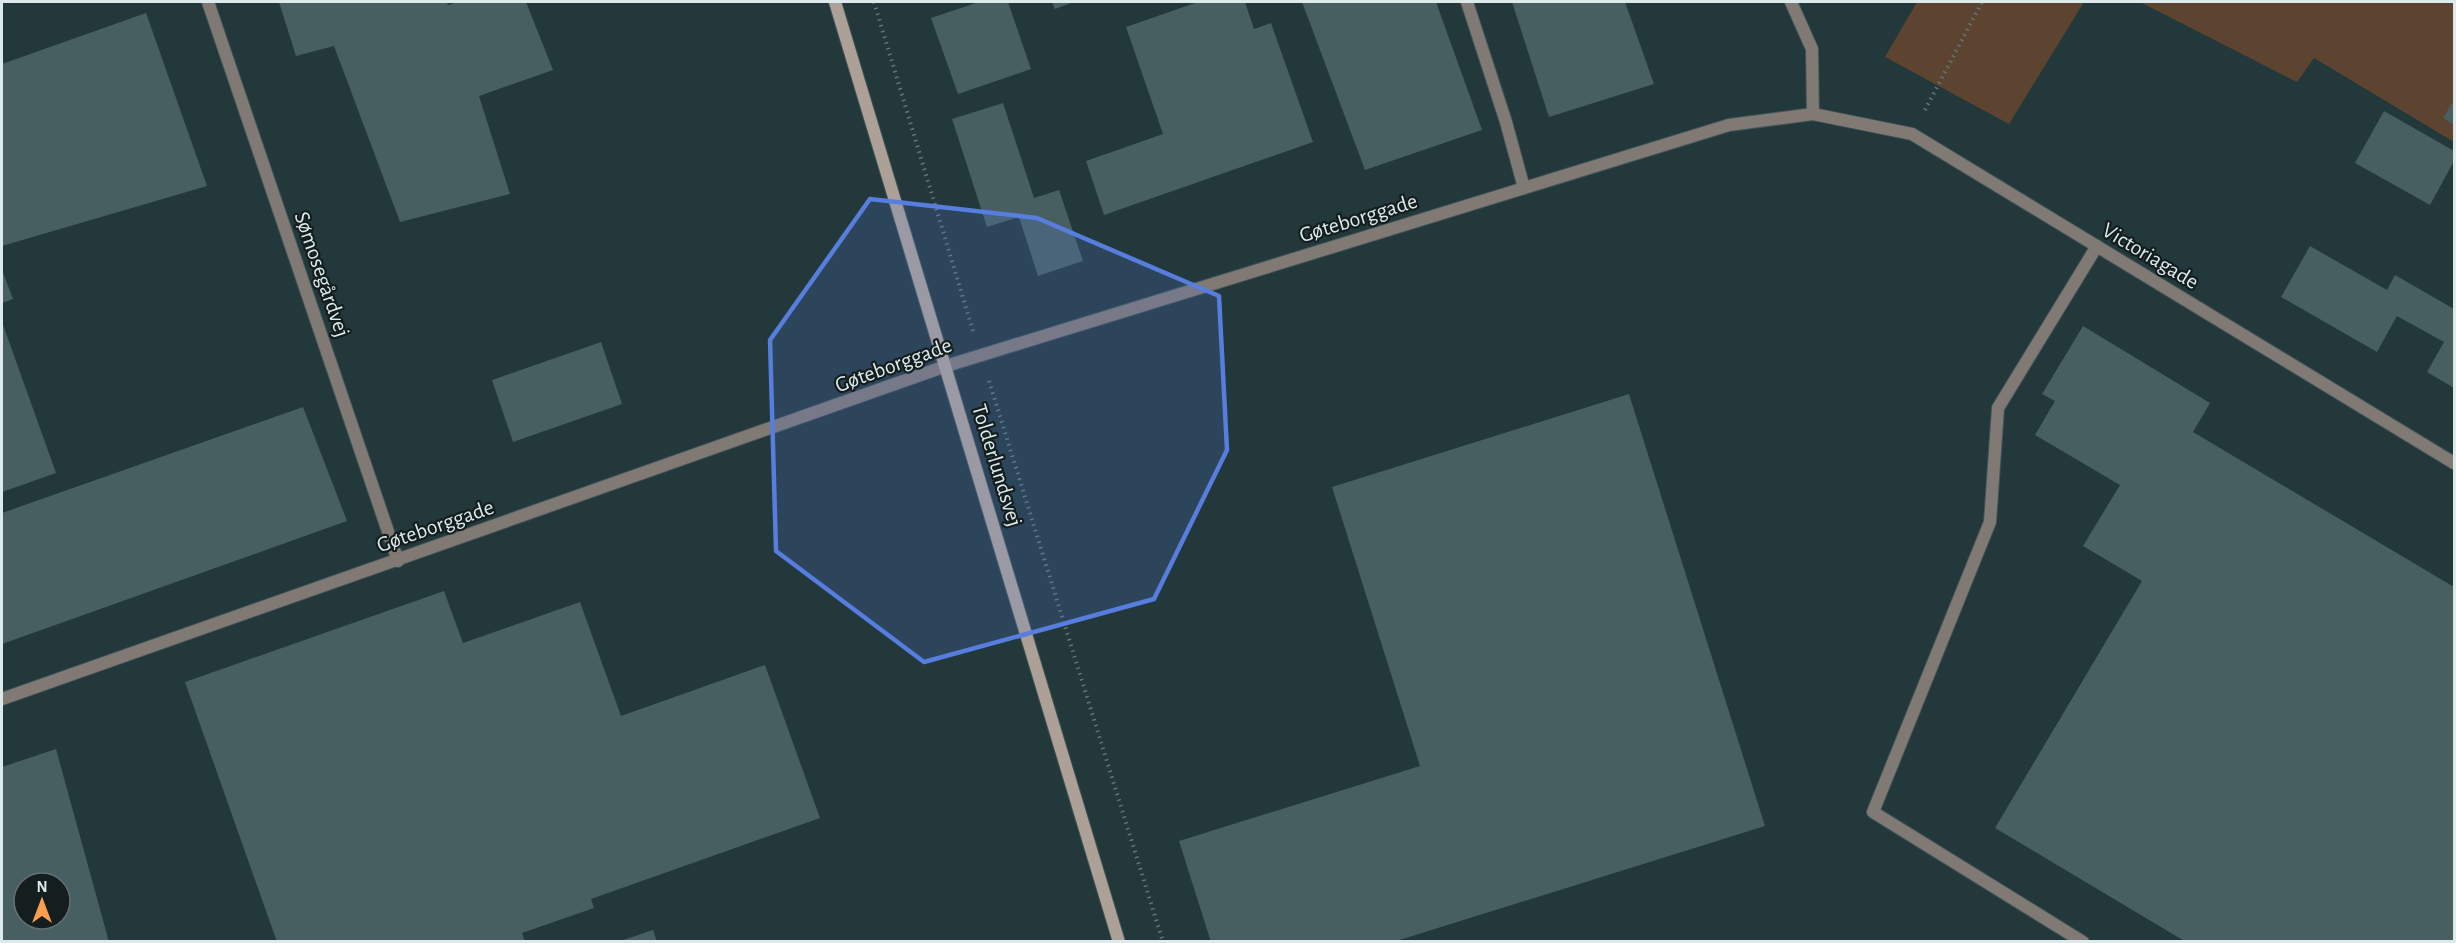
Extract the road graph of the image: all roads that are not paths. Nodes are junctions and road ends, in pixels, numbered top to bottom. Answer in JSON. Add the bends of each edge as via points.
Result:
{"nodes":[{"id":1,"x":208,"y":2,"type":"edge"},
{"id":2,"x":835,"y":2,"type":"edge"},
{"id":3,"x":1467,"y":2,"type":"edge"},
{"id":4,"x":1791,"y":2,"type":"edge"},
{"id":5,"x":1813,"y":114,"type":"junction"},
{"id":6,"x":1524,"y":188,"type":"junction"},
{"id":7,"x":2097,"y":246,"type":"junction"},
{"id":8,"x":946,"y":366,"type":"junction"},
{"id":9,"x":2454,"y":464,"type":"edge"},
{"id":10,"x":398,"y":561,"type":"junction"},
{"id":11,"x":2,"y":699,"type":"edge"},
{"id":12,"x":1119,"y":942,"type":"edge"},
{"id":13,"x":2083,"y":942,"type":"edge"}],
"edges":[{"from":1,"to":10,"type":"street","name":"Sømosegårdvej"},
{"from":2,"to":8,"type":"street","name":"Tolderlundsvej"},
{"from":3,"to":6,"type":"street"},
{"from":4,"to":5,"type":"street","via":[[1812,49]]},
{"from":5,"to":6,"type":"street","name":"Gøteborggade","via":[[1729,125]]},
{"from":5,"to":7,"type":"street","name":"Victoriagade","via":[[1912,134]]},
{"from":6,"to":8,"type":"street","name":"Gøteborggade"},
{"from":7,"to":9,"type":"street","name":"Victoriagade"},
{"from":7,"to":13,"type":"street","via":[[1998,408],[1990,522],[1874,812]]},
{"from":8,"to":10,"type":"street","name":"Gøteborggade"},
{"from":8,"to":12,"type":"street","name":"Tolderlundsvej"},
{"from":10,"to":11,"type":"street","name":"Gøteborggade"}]}
